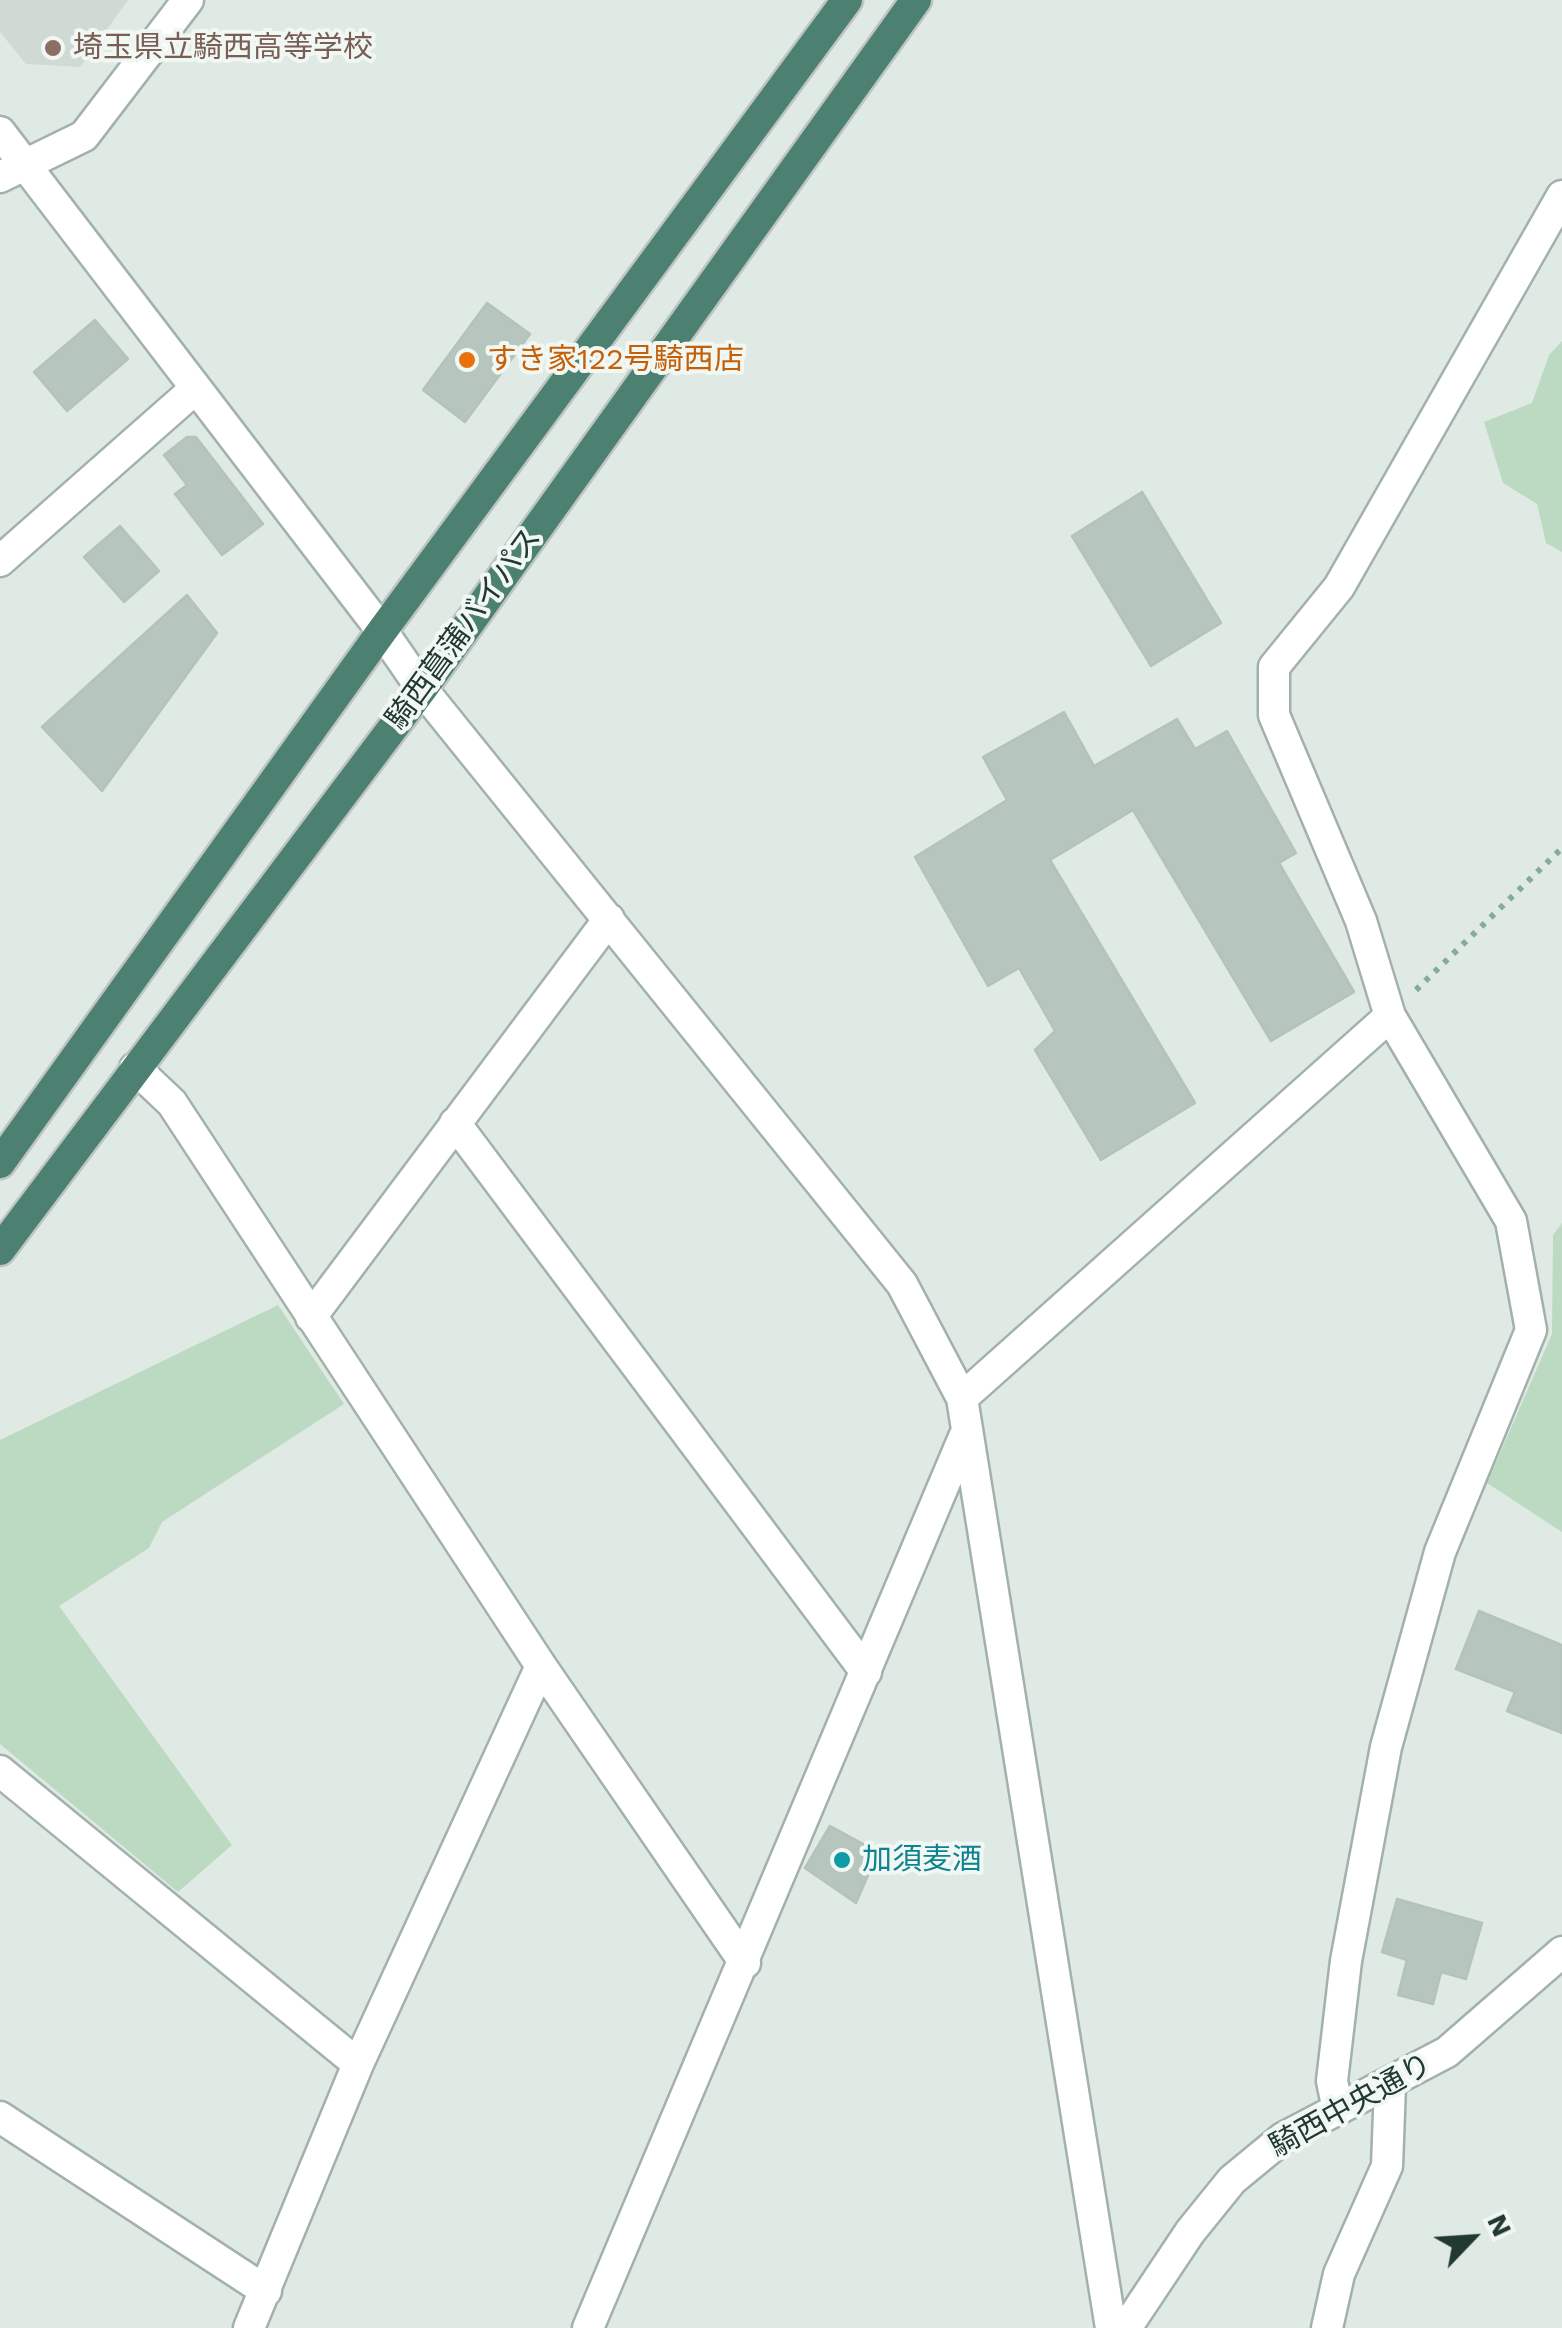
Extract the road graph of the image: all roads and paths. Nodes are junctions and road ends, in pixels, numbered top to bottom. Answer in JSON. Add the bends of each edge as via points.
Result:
{"nodes":[{"id":1,"x":188,"y":0,"type":"edge"},
{"id":2,"x":847,"y":0,"type":"edge"},
{"id":3,"x":916,"y":0,"type":"edge"},
{"id":4,"x":0,"y":132,"type":"edge"},
{"id":5,"x":13,"y":171,"type":"edge"},
{"id":6,"x":1562,"y":196,"type":"edge"},
{"id":7,"x":195,"y":389,"type":"junction"},
{"id":8,"x":0,"y":561,"type":"edge"},
{"id":9,"x":382,"y":631,"type":"junction"},
{"id":10,"x":422,"y":689,"type":"junction"},
{"id":11,"x":1562,"y":848,"type":"edge"},
{"id":12,"x":609,"y":920,"type":"junction"},
{"id":13,"x":1390,"y":1016,"type":"junction"},
{"id":14,"x":135,"y":1068,"type":"junction"},
{"id":15,"x":455,"y":1123,"type":"junction"},
{"id":16,"x":0,"y":1163,"type":"edge"},
{"id":17,"x":0,"y":1250,"type":"edge"},
{"id":18,"x":311,"y":1318,"type":"junction"},
{"id":19,"x":962,"y":1398,"type":"junction"},
{"id":20,"x":965,"y":1436,"type":"junction"},
{"id":21,"x":541,"y":1666,"type":"junction"},
{"id":22,"x":866,"y":1672,"type":"junction"},
{"id":23,"x":1,"y":1773,"type":"edge"},
{"id":24,"x":745,"y":1962,"type":"junction"},
{"id":25,"x":1556,"y":1967,"type":"edge"},
{"id":26,"x":358,"y":2064,"type":"junction"},
{"id":27,"x":1390,"y":2085,"type":"junction"},
{"id":28,"x":1338,"y":2110,"type":"junction"},
{"id":29,"x":0,"y":2117,"type":"edge"},
{"id":30,"x":266,"y":2291,"type":"junction"},
{"id":31,"x":250,"y":2328,"type":"edge"},
{"id":32,"x":588,"y":2328,"type":"edge"},
{"id":33,"x":1111,"y":2328,"type":"edge"},
{"id":34,"x":1126,"y":2328,"type":"edge"},
{"id":35,"x":1327,"y":2328,"type":"edge"}],
"edges":[{"from":1,"to":5,"type":"street","via":[[84,136]]},
{"from":2,"to":9,"type":"highway"},
{"from":3,"to":10,"type":"highway","name":"騎西菖蒲バイパス"},
{"from":4,"to":5,"type":"street"},
{"from":5,"to":7,"type":"street"},
{"from":6,"to":13,"type":"street","via":[[1339,587],[1274,666],[1274,715],[1361,922]]},
{"from":7,"to":8,"type":"street"},
{"from":7,"to":9,"type":"street"},
{"from":9,"to":10,"type":"street"},
{"from":9,"to":16,"type":"highway"},
{"from":10,"to":12,"type":"street"},
{"from":10,"to":14,"type":"highway","name":"騎西菖蒲バイパス"},
{"from":11,"to":13,"type":"path"},
{"from":12,"to":15,"type":"street"},
{"from":12,"to":19,"type":"street","via":[[902,1284]]},
{"from":13,"to":19,"type":"street"},
{"from":13,"to":28,"type":"street","via":[[1510,1220],[1531,1330],[1440,1552],[1386,1747],[1346,1961],[1332,2081]]},
{"from":14,"to":17,"type":"highway","name":"騎西菖蒲バイパス"},
{"from":14,"to":18,"type":"street","via":[[172,1103]]},
{"from":15,"to":18,"type":"street"},
{"from":15,"to":22,"type":"street"},
{"from":18,"to":21,"type":"street"},
{"from":19,"to":20,"type":"street"},
{"from":20,"to":22,"type":"street"},
{"from":20,"to":33,"type":"street"},
{"from":21,"to":24,"type":"street"},
{"from":21,"to":26,"type":"street"},
{"from":22,"to":24,"type":"street"},
{"from":23,"to":26,"type":"street"},
{"from":24,"to":32,"type":"street"},
{"from":25,"to":27,"type":"street","name":"騎西中央通り","via":[[1447,2052]]},
{"from":26,"to":30,"type":"street"},
{"from":27,"to":28,"type":"street","name":"騎西中央通り"},
{"from":27,"to":35,"type":"street","via":[[1386,2166],[1339,2274]]},
{"from":28,"to":34,"type":"street","name":"騎西中央通り","via":[[1283,2138],[1232,2180]]},
{"from":29,"to":30,"type":"street"},
{"from":30,"to":31,"type":"street"}]}
